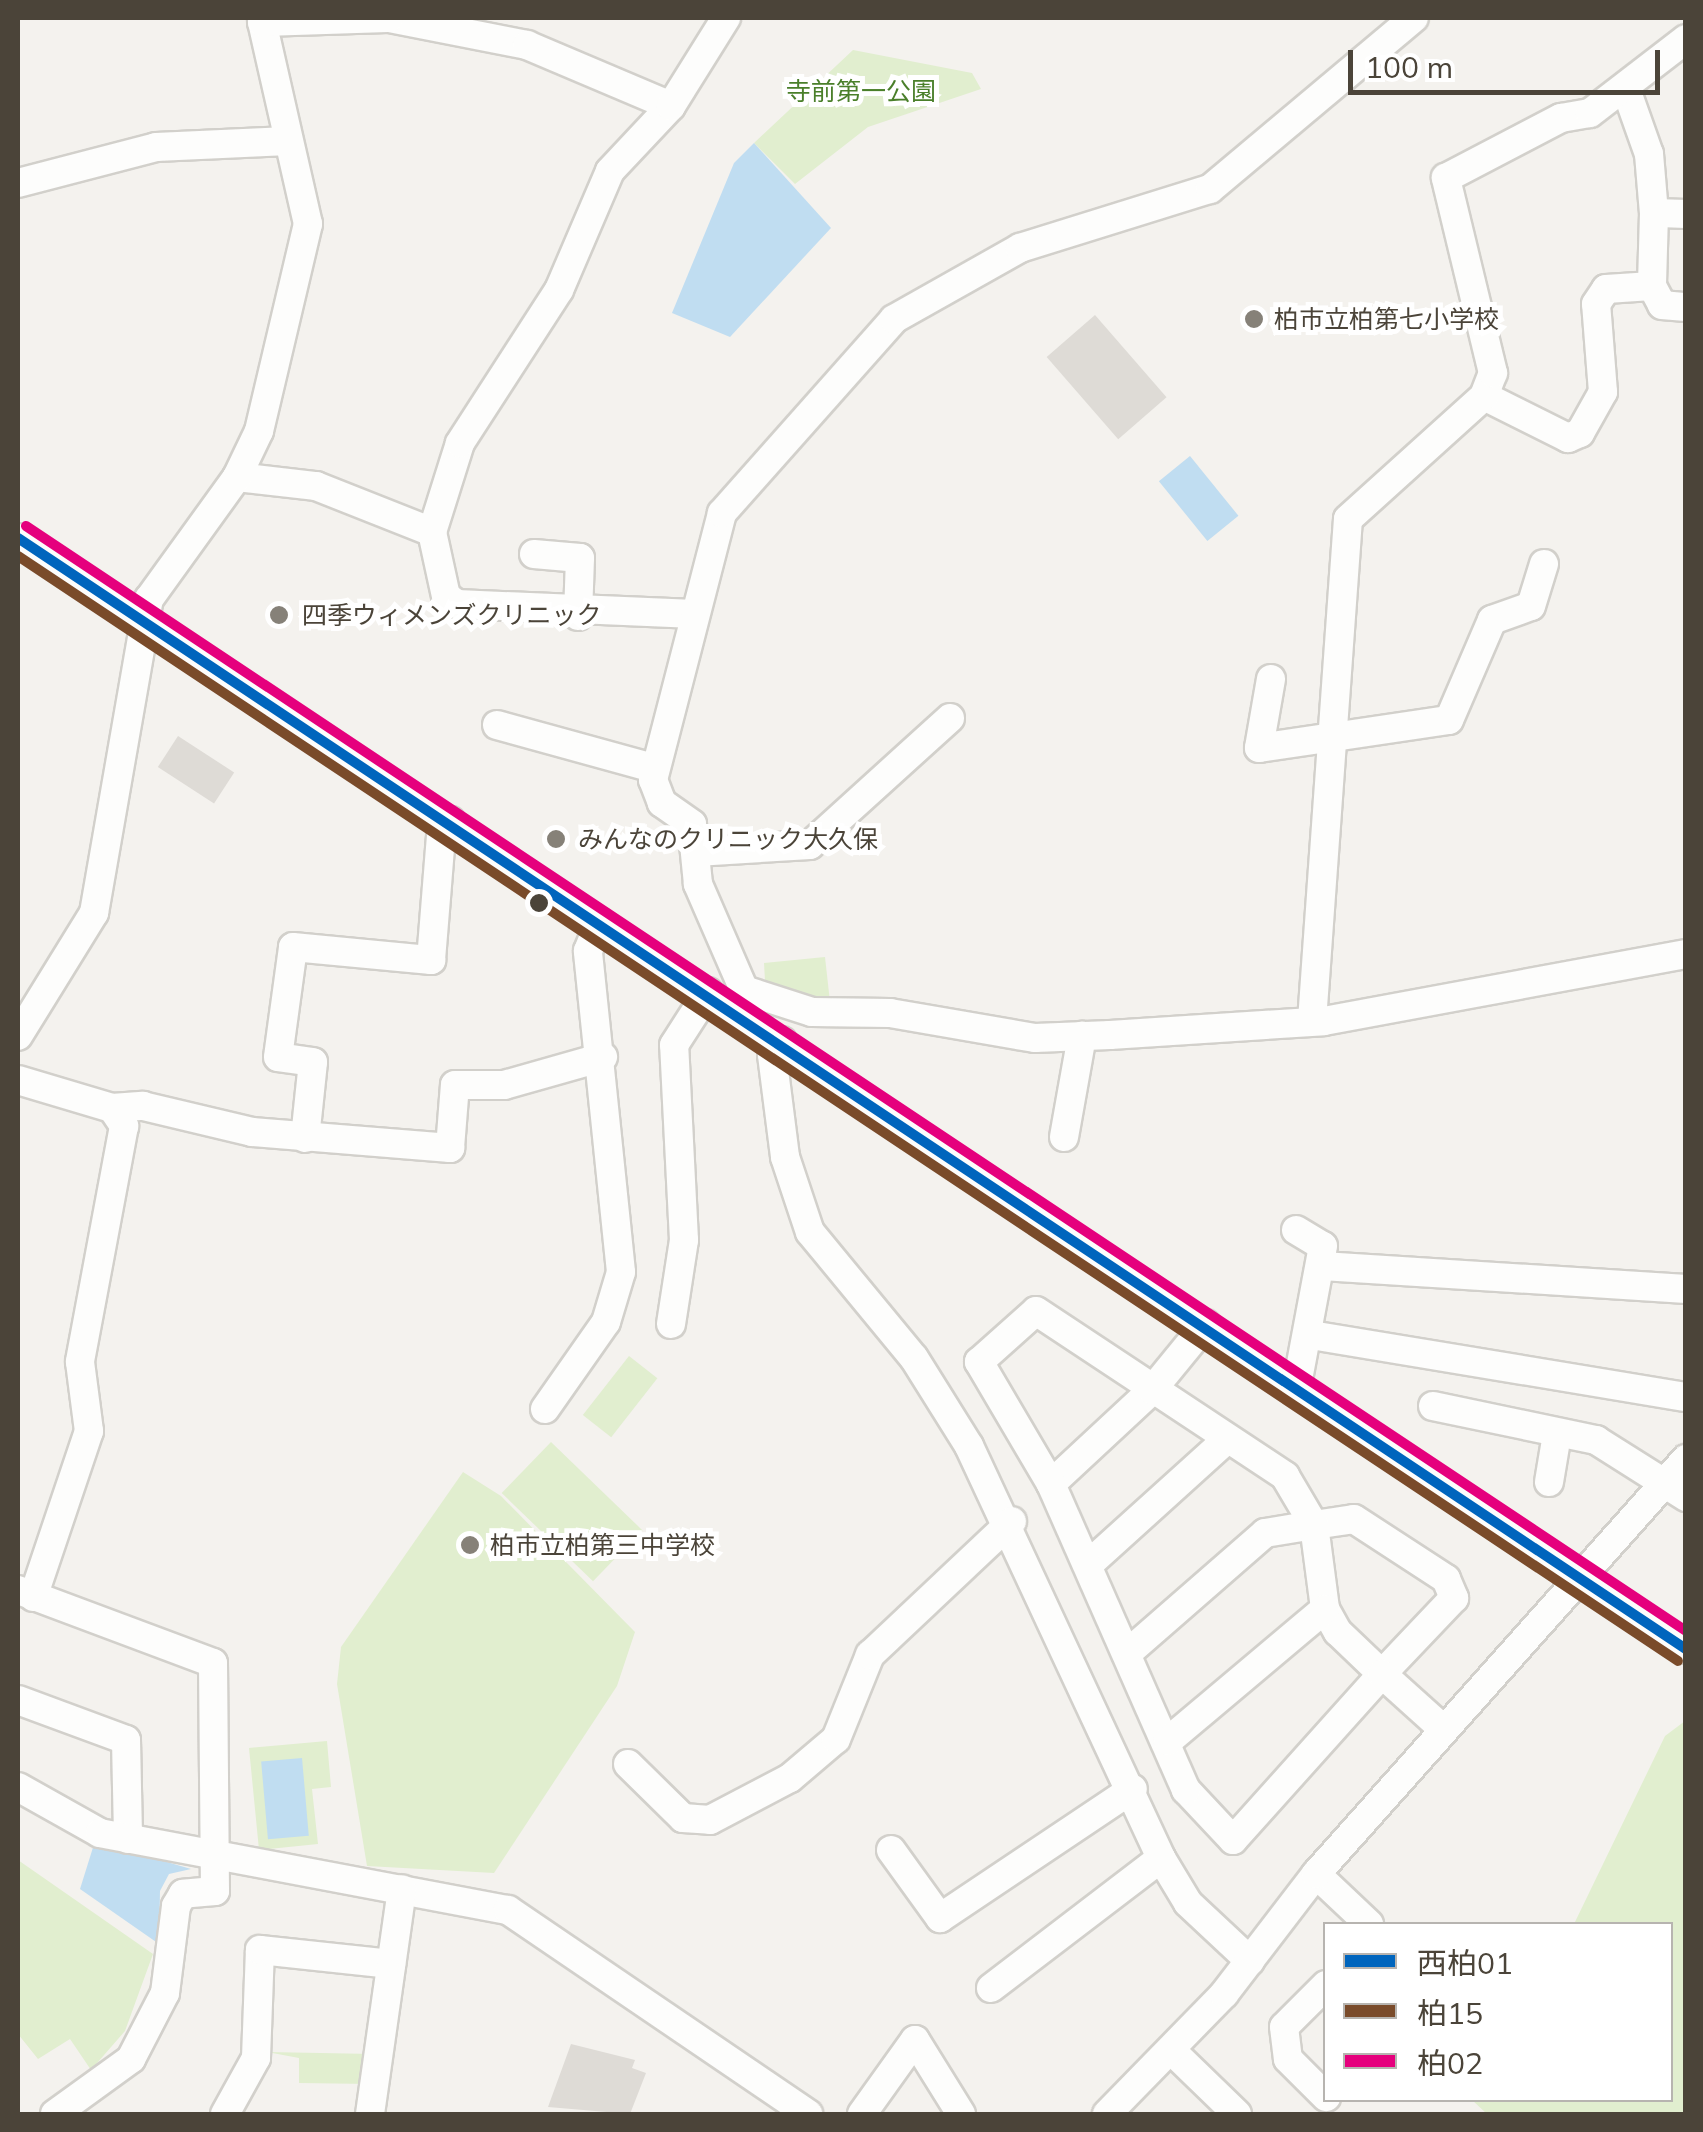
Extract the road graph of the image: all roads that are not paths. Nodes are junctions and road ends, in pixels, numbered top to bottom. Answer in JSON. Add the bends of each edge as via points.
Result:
{"nodes":[{"id":1,"x":389,"y":18,"type":"edge"},
{"id":2,"x":726,"y":18,"type":"edge"},
{"id":3,"x":1414,"y":18,"type":"edge"},
{"id":4,"x":1686,"y":38,"type":"edge"},
{"id":5,"x":1627,"y":92,"type":"junction"},
{"id":6,"x":671,"y":106,"type":"junction"},
{"id":7,"x":288,"y":141,"type":"junction"},
{"id":8,"x":18,"y":182,"type":"edge"},
{"id":9,"x":1654,"y":213,"type":"junction"},
{"id":10,"x":1686,"y":214,"type":"edge"},
{"id":11,"x":1652,"y":286,"type":"junction"},
{"id":12,"x":1686,"y":307,"type":"edge"},
{"id":13,"x":1484,"y":396,"type":"junction"},
{"id":14,"x":238,"y":478,"type":"junction"},
{"id":15,"x":432,"y":532,"type":"junction"},
{"id":16,"x":18,"y":538,"type":"edge"},
{"id":17,"x":534,"y":554,"type":"dead end"},
{"id":18,"x":1544,"y":564,"type":"dead end"},
{"id":19,"x":695,"y":614,"type":"junction"},
{"id":20,"x":578,"y":616,"type":"junction"},
{"id":21,"x":144,"y":618,"type":"junction"},
{"id":22,"x":1271,"y":678,"type":"dead end"},
{"id":23,"x":950,"y":718,"type":"dead end"},
{"id":24,"x":497,"y":725,"type":"dead end"},
{"id":25,"x":1333,"y":742,"type":"junction"},
{"id":26,"x":654,"y":768,"type":"junction"},
{"id":27,"x":450,"y":820,"type":"junction"},
{"id":28,"x":696,"y":852,"type":"junction"},
{"id":29,"x":600,"y":922,"type":"junction"},
{"id":30,"x":1686,"y":954,"type":"edge"},
{"id":31,"x":708,"y":992,"type":"junction"},
{"id":32,"x":742,"y":1001,"type":"junction"},
{"id":33,"x":1312,"y":1021,"type":"junction"},
{"id":34,"x":18,"y":1036,"type":"edge"},
{"id":35,"x":1082,"y":1036,"type":"junction"},
{"id":36,"x":782,"y":1040,"type":"junction"},
{"id":37,"x":603,"y":1057,"type":"junction"},
{"id":38,"x":18,"y":1080,"type":"edge"},
{"id":39,"x":112,"y":1108,"type":"junction"},
{"id":40,"x":1064,"y":1137,"type":"dead end"},
{"id":41,"x":305,"y":1138,"type":"junction"},
{"id":42,"x":1296,"y":1230,"type":"dead end"},
{"id":43,"x":1322,"y":1266,"type":"junction"},
{"id":44,"x":1686,"y":1289,"type":"edge"},
{"id":45,"x":672,"y":1324,"type":"dead end"},
{"id":46,"x":1206,"y":1324,"type":"junction"},
{"id":47,"x":1311,"y":1335,"type":"junction"},
{"id":48,"x":1296,"y":1385,"type":"junction"},
{"id":49,"x":1152,"y":1390,"type":"junction"},
{"id":50,"x":1686,"y":1398,"type":"edge"},
{"id":51,"x":1433,"y":1406,"type":"dead end"},
{"id":52,"x":545,"y":1410,"type":"dead end"},
{"id":53,"x":1557,"y":1434,"type":"junction"},
{"id":54,"x":1226,"y":1440,"type":"junction"},
{"id":55,"x":1686,"y":1460,"type":"edge"},
{"id":56,"x":1549,"y":1482,"type":"dead end"},
{"id":57,"x":1051,"y":1484,"type":"junction"},
{"id":58,"x":1674,"y":1490,"type":"edge"},
{"id":59,"x":1012,"y":1522,"type":"junction"},
{"id":60,"x":1314,"y":1525,"type":"junction"},
{"id":61,"x":1089,"y":1564,"type":"junction"},
{"id":62,"x":1579,"y":1576,"type":"junction"},
{"id":63,"x":25,"y":1594,"type":"edge"},
{"id":64,"x":1325,"y":1608,"type":"junction"},
{"id":65,"x":1686,"y":1649,"type":"edge"},
{"id":66,"x":1130,"y":1650,"type":"junction"},
{"id":67,"x":1382,"y":1674,"type":"junction"},
{"id":68,"x":18,"y":1700,"type":"edge"},
{"id":69,"x":1443,"y":1729,"type":"junction"},
{"id":70,"x":1168,"y":1741,"type":"junction"},
{"id":71,"x":628,"y":1764,"type":"dead end"},
{"id":72,"x":18,"y":1787,"type":"edge"},
{"id":73,"x":1133,"y":1789,"type":"junction"},
{"id":74,"x":128,"y":1839,"type":"junction"},
{"id":75,"x":891,"y":1850,"type":"dead end"},
{"id":76,"x":1161,"y":1858,"type":"junction"},
{"id":77,"x":216,"y":1861,"type":"junction"},
{"id":78,"x":1316,"y":1874,"type":"junction"},
{"id":79,"x":402,"y":1889,"type":"junction"},
{"id":80,"x":1367,"y":1922,"type":"edge"},
{"id":81,"x":1250,"y":1961,"type":"junction"},
{"id":82,"x":391,"y":1964,"type":"junction"},
{"id":83,"x":1323,"y":1987,"type":"edge"},
{"id":84,"x":991,"y":1988,"type":"dead end"},
{"id":85,"x":1171,"y":2050,"type":"junction"},
{"id":86,"x":1323,"y":2092,"type":"edge"},
{"id":87,"x":54,"y":2114,"type":"edge"},
{"id":88,"x":225,"y":2114,"type":"edge"},
{"id":89,"x":370,"y":2114,"type":"edge"},
{"id":90,"x":808,"y":2114,"type":"edge"},
{"id":91,"x":862,"y":2114,"type":"edge"},
{"id":92,"x":960,"y":2114,"type":"edge"},
{"id":93,"x":1107,"y":2114,"type":"edge"},
{"id":94,"x":1237,"y":2114,"type":"edge"}],
"edges":[{"from":1,"to":6,"type":"street","via":[[527,45]]},
{"from":1,"to":7,"type":"street","via":[[262,22]]},
{"from":2,"to":6,"type":"street"},
{"from":3,"to":19,"type":"street","via":[[1210,189],[1020,248],[894,319],[722,514]]},
{"from":4,"to":5,"type":"street","via":[[1638,72]]},
{"from":5,"to":9,"type":"street","via":[[1649,154]]},
{"from":5,"to":13,"type":"street","via":[[1446,178],[1493,374]]},
{"from":6,"to":15,"type":"street","via":[[610,171],[558,290],[460,442]]},
{"from":7,"to":8,"type":"street","via":[[156,147]]},
{"from":7,"to":14,"type":"street","via":[[308,224],[259,431]]},
{"from":9,"to":10,"type":"street"},
{"from":9,"to":11,"type":"street"},
{"from":11,"to":12,"type":"street","via":[[1662,305]]},
{"from":11,"to":13,"type":"street","via":[[1606,289],[1596,304],[1603,392],[1580,433],[1568,438]]},
{"from":13,"to":25,"type":"street","via":[[1348,519]]},
{"from":14,"to":15,"type":"street","via":[[316,486]]},
{"from":14,"to":21,"type":"street","via":[[160,580]]},
{"from":15,"to":20,"type":"street","via":[[446,596],[457,604]]},
{"from":16,"to":21,"type":"street"},
{"from":17,"to":20,"type":"street","via":[[580,558]]},
{"from":18,"to":25,"type":"street","via":[[1531,606],[1492,620],[1449,720]]},
{"from":19,"to":20,"type":"street"},
{"from":19,"to":26,"type":"street"},
{"from":21,"to":27,"type":"street"},
{"from":21,"to":34,"type":"street","via":[[101,890]]},
{"from":22,"to":25,"type":"street","via":[[1259,748]]},
{"from":23,"to":28,"type":"street","via":[[810,845]]},
{"from":24,"to":26,"type":"street"},
{"from":25,"to":33,"type":"street"},
{"from":26,"to":28,"type":"street","via":[[662,803],[692,824]]},
{"from":27,"to":29,"type":"street"},
{"from":27,"to":41,"type":"street","via":[[441,835],[432,960],[293,947],[278,1057],[313,1062]]},
{"from":28,"to":32,"type":"street","via":[[705,906]]},
{"from":29,"to":31,"type":"street"},
{"from":29,"to":37,"type":"street","via":[[588,951]]},
{"from":30,"to":33,"type":"street"},
{"from":31,"to":32,"type":"street"},
{"from":31,"to":45,"type":"street","via":[[674,1045],[684,1240]]},
{"from":32,"to":35,"type":"street"},
{"from":32,"to":36,"type":"street"},
{"from":33,"to":35,"type":"street"},
{"from":35,"to":40,"type":"street"},
{"from":36,"to":46,"type":"street"},
{"from":36,"to":59,"type":"street","via":[[772,1055],[785,1157],[810,1232],[914,1358]]},
{"from":37,"to":41,"type":"street","via":[[504,1085],[455,1085],[450,1148]]},
{"from":37,"to":52,"type":"street","via":[[617,1294]]},
{"from":38,"to":39,"type":"street"},
{"from":39,"to":41,"type":"street"},
{"from":39,"to":63,"type":"street","via":[[124,1126],[80,1362],[89,1431]]},
{"from":42,"to":43,"type":"street","via":[[1323,1246]]},
{"from":43,"to":44,"type":"street"},
{"from":43,"to":47,"type":"street"},
{"from":46,"to":48,"type":"street"},
{"from":46,"to":49,"type":"street"},
{"from":47,"to":48,"type":"street"},
{"from":47,"to":50,"type":"street"},
{"from":48,"to":62,"type":"street"},
{"from":49,"to":54,"type":"street"},
{"from":49,"to":57,"type":"street"},
{"from":49,"to":57,"type":"street","via":[[1036,1311],[979,1362]]},
{"from":51,"to":53,"type":"street"},
{"from":53,"to":56,"type":"street"},
{"from":53,"to":58,"type":"street","via":[[1596,1440]]},
{"from":54,"to":60,"type":"street","via":[[1285,1476]]},
{"from":54,"to":61,"type":"street"},
{"from":55,"to":58,"type":"street"},
{"from":57,"to":61,"type":"street"},
{"from":58,"to":62,"type":"street"},
{"from":59,"to":71,"type":"street","via":[[870,1655],[836,1739],[790,1778],[696,1819],[683,1818]]},
{"from":59,"to":73,"type":"street"},
{"from":60,"to":64,"type":"street"},
{"from":60,"to":66,"type":"street","via":[[1265,1533]]},
{"from":60,"to":67,"type":"street","via":[[1354,1519],[1446,1578],[1454,1598]]},
{"from":61,"to":66,"type":"street"},
{"from":62,"to":65,"type":"street"},
{"from":62,"to":69,"type":"street"},
{"from":63,"to":77,"type":"street","via":[[214,1663]]},
{"from":64,"to":67,"type":"street"},
{"from":64,"to":70,"type":"street"},
{"from":66,"to":70,"type":"street"},
{"from":67,"to":69,"type":"street"},
{"from":67,"to":70,"type":"street","via":[[1234,1840],[1186,1790]]},
{"from":68,"to":74,"type":"street","via":[[126,1740]]},
{"from":69,"to":78,"type":"street"},
{"from":72,"to":74,"type":"street"},
{"from":73,"to":75,"type":"street","via":[[940,1918]]},
{"from":73,"to":76,"type":"street"},
{"from":74,"to":77,"type":"street"},
{"from":76,"to":81,"type":"street","via":[[1188,1903]]},
{"from":76,"to":84,"type":"street"},
{"from":77,"to":79,"type":"street"},
{"from":77,"to":87,"type":"street","via":[[215,1892],[183,1894],[176,1906],[165,1992],[131,2059]]},
{"from":78,"to":80,"type":"street"},
{"from":78,"to":81,"type":"street"},
{"from":79,"to":82,"type":"street"},
{"from":79,"to":90,"type":"street","via":[[508,1910]]},
{"from":81,"to":85,"type":"street"},
{"from":82,"to":88,"type":"street","via":[[260,1950],[256,2058]]},
{"from":82,"to":89,"type":"street","via":[[380,2092]]},
{"from":83,"to":86,"type":"street","via":[[1284,2027],[1288,2059]]},
{"from":85,"to":93,"type":"street"},
{"from":85,"to":94,"type":"street"},
{"from":91,"to":92,"type":"street","via":[[915,2040]]}]}
